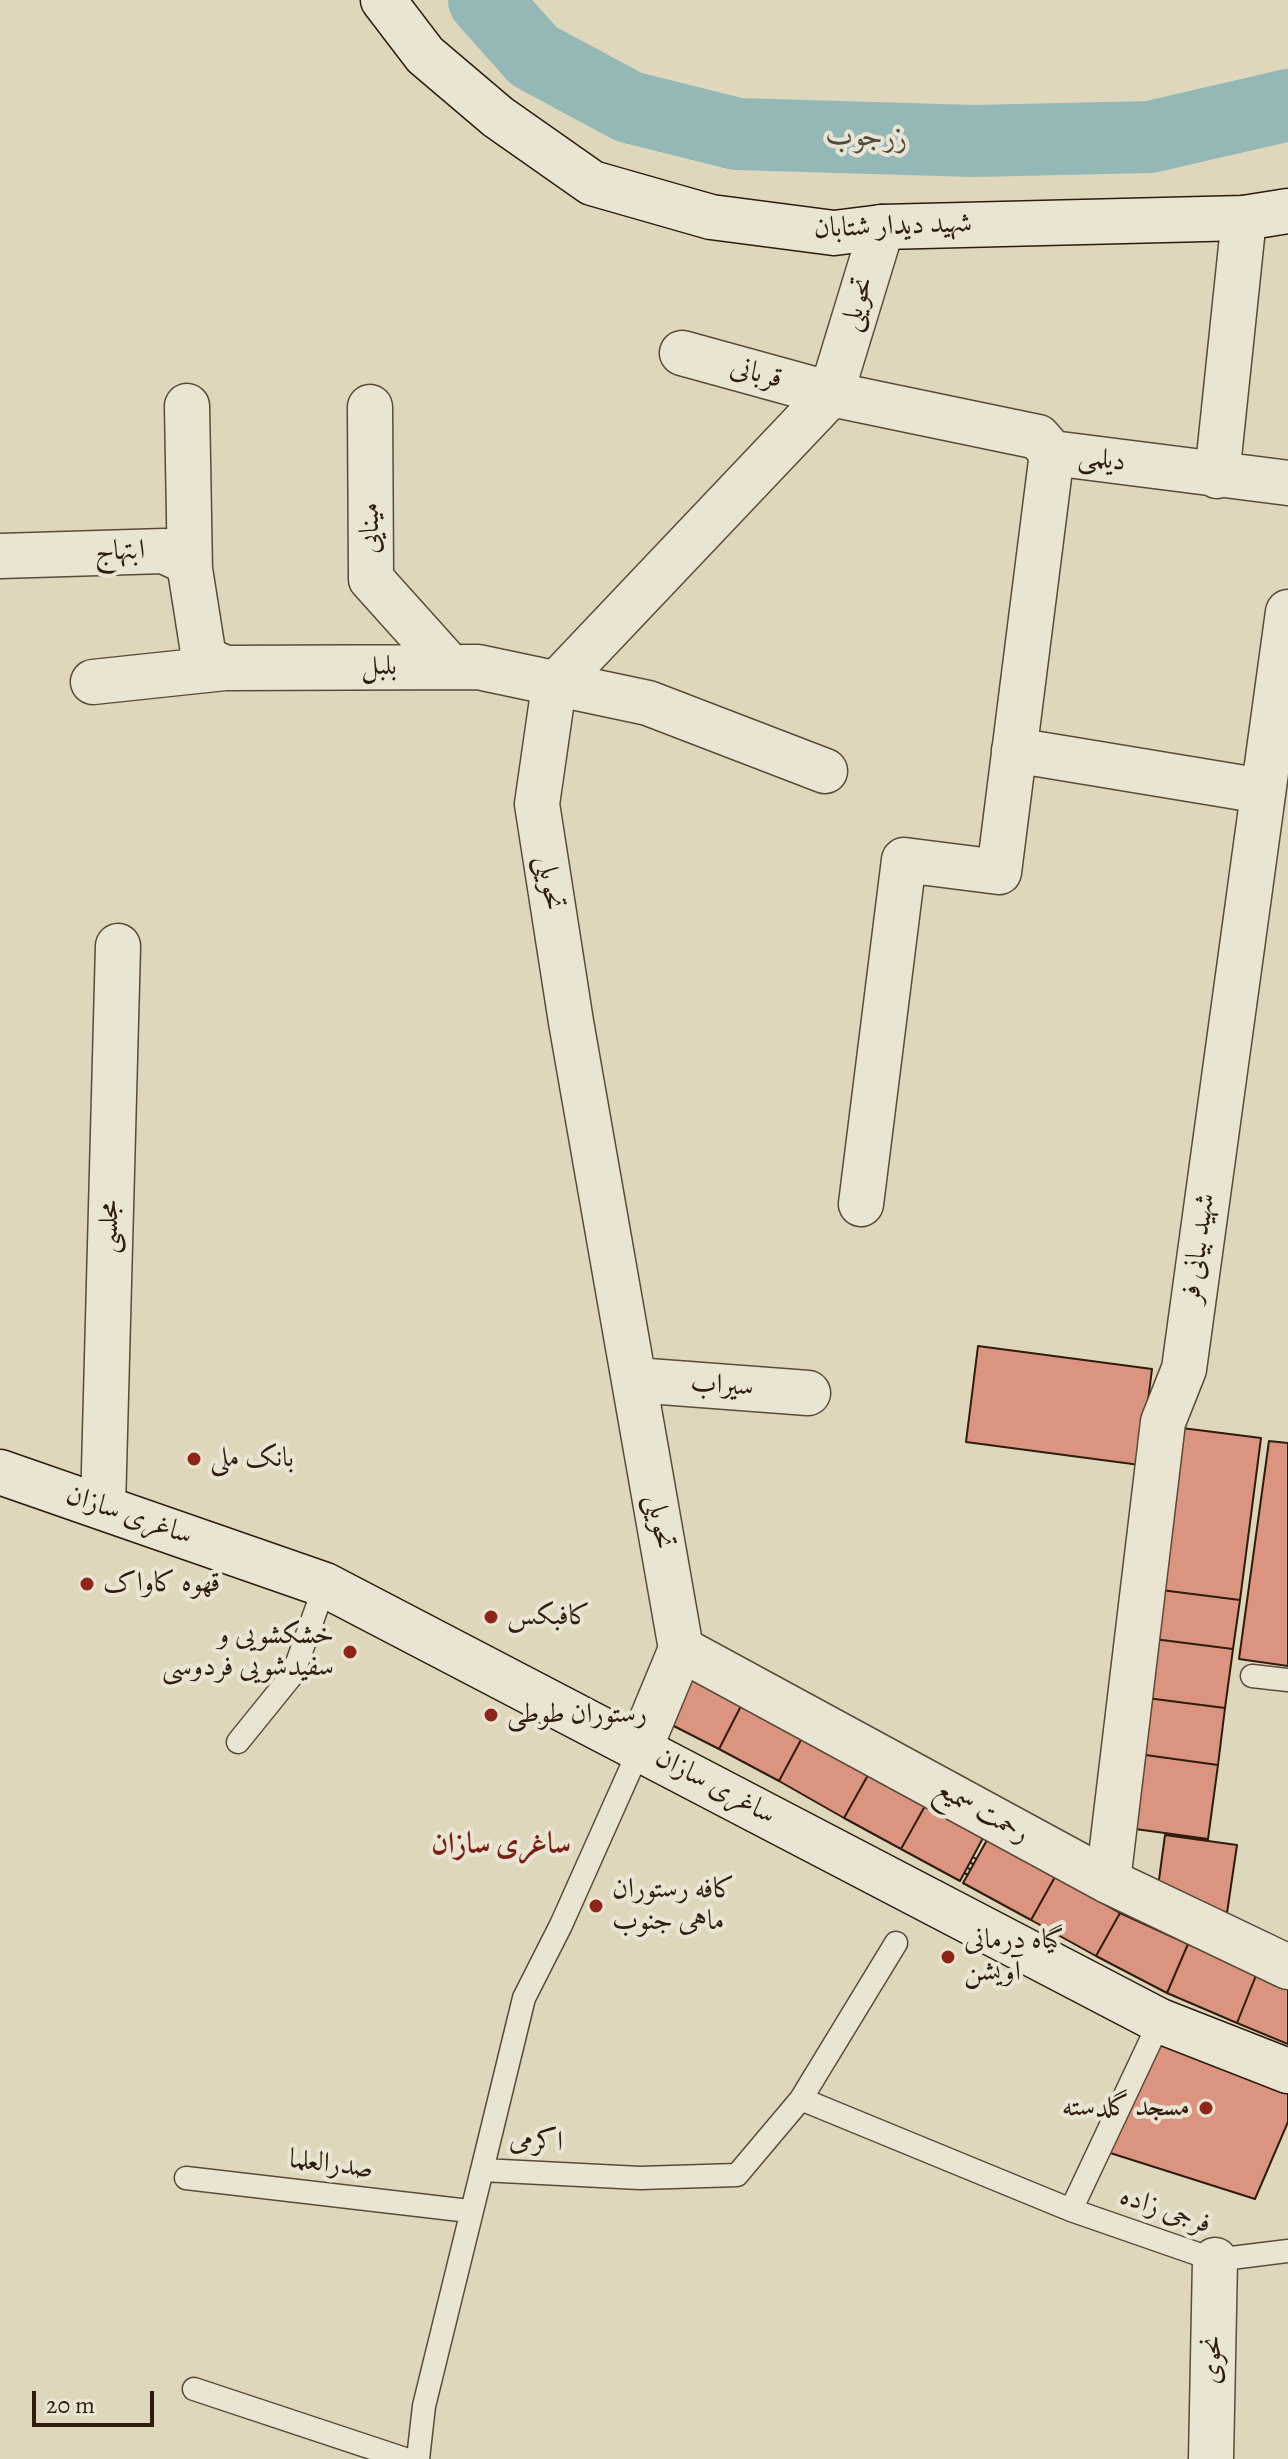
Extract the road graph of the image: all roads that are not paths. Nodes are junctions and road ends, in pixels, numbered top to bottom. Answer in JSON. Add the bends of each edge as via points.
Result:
{"nodes":[{"id":1,"x":383,"y":0,"type":"edge"},
{"id":2,"x":1288,"y":211,"type":"edge"},
{"id":3,"x":1244,"y":218,"type":"junction"},
{"id":4,"x":882,"y":227,"type":"junction"},
{"id":5,"x":682,"y":353,"type":"dead end"},
{"id":6,"x":831,"y":394,"type":"junction"},
{"id":7,"x":187,"y":406,"type":"dead end"},
{"id":8,"x":370,"y":407,"type":"dead end"},
{"id":9,"x":1052,"y":453,"type":"junction"},
{"id":10,"x":1217,"y":476,"type":"junction"},
{"id":11,"x":1288,"y":483,"type":"edge"},
{"id":12,"x":0,"y":556,"type":"edge"},
{"id":13,"x":190,"y":572,"type":"junction"},
{"id":14,"x":1288,"y":612,"type":"edge"},
{"id":15,"x":215,"y":663,"type":"junction"},
{"id":16,"x":450,"y":667,"type":"junction"},
{"id":17,"x":93,"y":682,"type":"dead end"},
{"id":18,"x":554,"y":686,"type":"junction"},
{"id":19,"x":1014,"y":750,"type":"junction"},
{"id":20,"x":825,"y":771,"type":"dead end"},
{"id":21,"x":1262,"y":791,"type":"junction"},
{"id":22,"x":118,"y":946,"type":"dead end"},
{"id":23,"x":861,"y":1204,"type":"dead end"},
{"id":24,"x":635,"y":1380,"type":"junction"},
{"id":25,"x":808,"y":1393,"type":"dead end"},
{"id":26,"x":0,"y":1472,"type":"edge"},
{"id":27,"x":103,"y":1507,"type":"junction"},
{"id":28,"x":325,"y":1585,"type":"junction"},
{"id":29,"x":681,"y":1649,"type":"junction"},
{"id":30,"x":1252,"y":1676,"type":"dead end"},
{"id":31,"x":1288,"y":1680,"type":"edge"},
{"id":32,"x":238,"y":1742,"type":"dead end"},
{"id":33,"x":640,"y":1748,"type":"junction"},
{"id":34,"x":1108,"y":1881,"type":"junction"},
{"id":35,"x":896,"y":1943,"type":"dead end"},
{"id":36,"x":1288,"y":1967,"type":"edge"},
{"id":37,"x":1160,"y":2021,"type":"junction"},
{"id":38,"x":1288,"y":2071,"type":"edge"},
{"id":39,"x":801,"y":2099,"type":"junction"},
{"id":40,"x":482,"y":2170,"type":"junction"},
{"id":41,"x":186,"y":2178,"type":"dead end"},
{"id":42,"x":1071,"y":2210,"type":"junction"},
{"id":43,"x":469,"y":2211,"type":"junction"},
{"id":44,"x":1288,"y":2251,"type":"edge"},
{"id":45,"x":1215,"y":2260,"type":"junction"},
{"id":46,"x":194,"y":2389,"type":"dead end"},
{"id":47,"x":405,"y":2459,"type":"edge"},
{"id":48,"x":418,"y":2459,"type":"edge"},
{"id":49,"x":1211,"y":2459,"type":"edge"}],
"edges":[{"from":1,"to":4,"type":"street","name":"شهید دیدار شتابان","via":[[425,55],[498,117],[592,183],[711,217],[834,233]]},
{"from":2,"to":3,"type":"street","name":"شهید دیدار شتابان"},
{"from":3,"to":4,"type":"street","name":"شهید دیدار شتابان"},
{"from":3,"to":10,"type":"street"},
{"from":4,"to":6,"type":"street","name":"تحویلی"},
{"from":5,"to":6,"type":"street","name":"قربانی"},
{"from":6,"to":9,"type":"street","name":"دیلمی","via":[[1038,437]]},
{"from":6,"to":18,"type":"street","name":"تحویلی"},
{"from":7,"to":13,"type":"street"},
{"from":8,"to":16,"type":"street","name":"مینایی","via":[[371,579]]},
{"from":9,"to":10,"type":"street","name":"دیلمی"},
{"from":9,"to":19,"type":"street"},
{"from":10,"to":11,"type":"street","name":"دیلمی"},
{"from":12,"to":13,"type":"street","name":"ابتهاج","via":[[164,551],[189,563]]},
{"from":13,"to":15,"type":"street"},
{"from":14,"to":21,"type":"street","name":"شهید بیانی فر"},
{"from":15,"to":16,"type":"street","name":"بلبل"},
{"from":15,"to":17,"type":"street","name":"بلبل"},
{"from":16,"to":18,"type":"street","name":"بلبل","via":[[478,667]]},
{"from":18,"to":20,"type":"street","name":"بلبل","via":[[648,703]]},
{"from":18,"to":24,"type":"street","name":"تحویلی","via":[[537,804]]},
{"from":19,"to":21,"type":"street"},
{"from":19,"to":23,"type":"street","via":[[999,872],[904,860]]},
{"from":21,"to":34,"type":"street","name":"شهید بیانی فر","via":[[1184,1369],[1163,1422]]},
{"from":22,"to":27,"type":"street","name":"مجلسی"},
{"from":24,"to":25,"type":"street","name":"سیراب"},
{"from":24,"to":29,"type":"street","name":"تحویلی"},
{"from":26,"to":27,"type":"street","name":"ساغری سازان"},
{"from":27,"to":28,"type":"street","name":"ساغری سازان"},
{"from":28,"to":32,"type":"lane","via":[[293,1674]]},
{"from":28,"to":33,"type":"street","name":"ساغری سازان"},
{"from":29,"to":33,"type":"street"},
{"from":29,"to":34,"type":"street","name":"رحمت سمیع"},
{"from":30,"to":31,"type":"lane"},
{"from":33,"to":37,"type":"street","name":"ساغری سازان"},
{"from":33,"to":40,"type":"lane","via":[[524,1998]]},
{"from":34,"to":36,"type":"street","name":"رحمت سمیع"},
{"from":35,"to":39,"type":"lane","name":"اکرمی"},
{"from":37,"to":38,"type":"street","name":"ساغری سازان"},
{"from":37,"to":42,"type":"lane"},
{"from":39,"to":40,"type":"lane","name":"اکرمی","via":[[737,2175],[640,2178]]},
{"from":39,"to":42,"type":"lane"},
{"from":40,"to":43,"type":"lane","name":"اکرمی"},
{"from":41,"to":43,"type":"lane","name":"صدرالعلما"},
{"from":42,"to":45,"type":"lane","name":"فرجی زاده"},
{"from":43,"to":48,"type":"lane","name":"اکرمی","via":[[424,2406]]},
{"from":44,"to":45,"type":"lane","name":"فرجی زاده"},
{"from":45,"to":49,"type":"street","name":"نحوی"},
{"from":46,"to":47,"type":"lane"}]}
